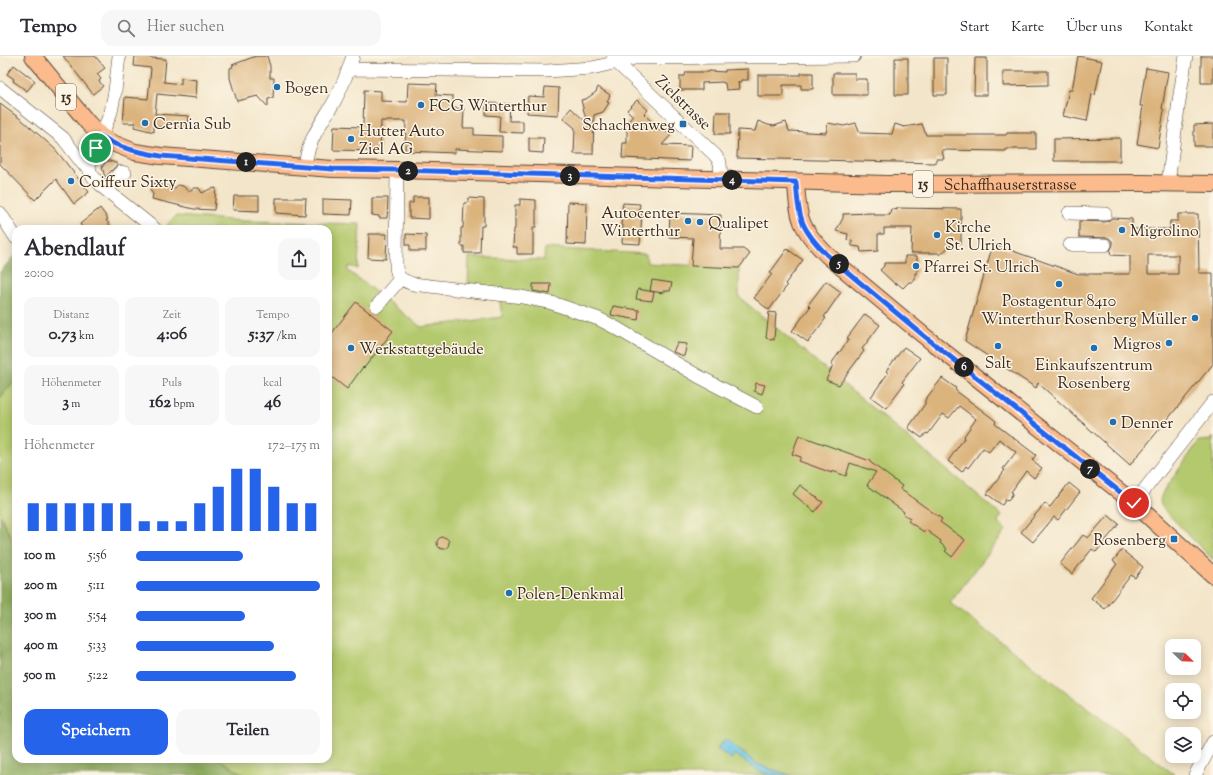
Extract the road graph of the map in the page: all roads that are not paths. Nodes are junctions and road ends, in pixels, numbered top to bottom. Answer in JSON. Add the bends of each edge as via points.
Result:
{"nodes":[{"id":1,"x":33,"y":56,"type":"edge"},
{"id":2,"x":119,"y":56,"type":"edge"},
{"id":3,"x":854,"y":56,"type":"edge"},
{"id":4,"x":1186,"y":56,"type":"edge"},
{"id":5,"x":614,"y":60,"type":"edge"},
{"id":6,"x":351,"y":62,"type":"edge"},
{"id":7,"x":0,"y":88,"type":"edge"},
{"id":8,"x":101,"y":136,"type":"junction"},
{"id":9,"x":89,"y":166,"type":"junction"},
{"id":10,"x":306,"y":167,"type":"junction"},
{"id":11,"x":397,"y":170,"type":"junction"},
{"id":12,"x":125,"y":173,"type":"dead end"},
{"id":13,"x":721,"y":180,"type":"junction"},
{"id":14,"x":796,"y":182,"type":"junction"},
{"id":15,"x":1168,"y":183,"type":"junction"},
{"id":16,"x":1213,"y":184,"type":"edge"},
{"id":17,"x":105,"y":189,"type":"junction"},
{"id":18,"x":0,"y":213,"type":"edge"},
{"id":19,"x":1069,"y":213,"type":"dead end"},
{"id":20,"x":1105,"y":214,"type":"dead end"},
{"id":21,"x":150,"y":225,"type":"edge"},
{"id":22,"x":12,"y":232,"type":"edge"},
{"id":23,"x":1070,"y":245,"type":"dead end"},
{"id":24,"x":1106,"y":245,"type":"dead end"},
{"id":25,"x":400,"y":279,"type":"junction"},
{"id":26,"x":377,"y":306,"type":"dead end"},
{"id":27,"x":1213,"y":402,"type":"edge"},
{"id":28,"x":757,"y":407,"type":"dead end"},
{"id":29,"x":1134,"y":503,"type":"junction"},
{"id":30,"x":1213,"y":575,"type":"edge"},
{"id":31,"x":1212,"y":747,"type":"edge"},
{"id":32,"x":1195,"y":775,"type":"edge"}],
"edges":[{"from":1,"to":8,"type":"main road","name":"Schaffhauserstrasse","number":"15"},
{"from":2,"to":8,"type":"street","via":[[111,112]]},
{"from":3,"to":5,"type":"street"},
{"from":4,"to":15,"type":"street"},
{"from":5,"to":6,"type":"street","via":[[592,68],[547,71]]},
{"from":5,"to":13,"type":"street","name":"Zielstrasse","via":[[715,155],[720,162]]},
{"from":6,"to":10,"type":"street","via":[[342,86],[308,148]]},
{"from":7,"to":9,"type":"street","via":[[63,138],[83,164]]},
{"from":8,"to":9,"type":"street"},
{"from":8,"to":10,"type":"main road","name":"Schaffhauserstrasse","number":"15","via":[[135,152]]},
{"from":9,"to":17,"type":"street","via":[[94,179]]},
{"from":10,"to":11,"type":"main road","name":"Schaffhauserstrasse","number":"15"},
{"from":11,"to":13,"type":"main road","name":"Schaffhauserstrasse","number":"15"},
{"from":11,"to":25,"type":"street","via":[[396,273]]},
{"from":12,"to":17,"type":"street","via":[[121,172]]},
{"from":13,"to":14,"type":"main road","name":"Schaffhauserstrasse","number":"15"},
{"from":14,"to":15,"type":"main road","name":"Schaffhauserstrasse","number":"15"},
{"from":14,"to":29,"type":"main road","via":[[798,210],[803,226],[827,255]]},
{"from":15,"to":16,"type":"main road","name":"Schaffhauserstrasse","number":"15"},
{"from":17,"to":21,"type":"street"},
{"from":18,"to":22,"type":"street"},
{"from":19,"to":20,"type":"street"},
{"from":23,"to":24,"type":"street"},
{"from":25,"to":26,"type":"street"},
{"from":25,"to":28,"type":"street","via":[[413,284],[552,303],[618,329]]},
{"from":27,"to":29,"type":"street"},
{"from":29,"to":30,"type":"main road"},
{"from":31,"to":32,"type":"street"}]}
